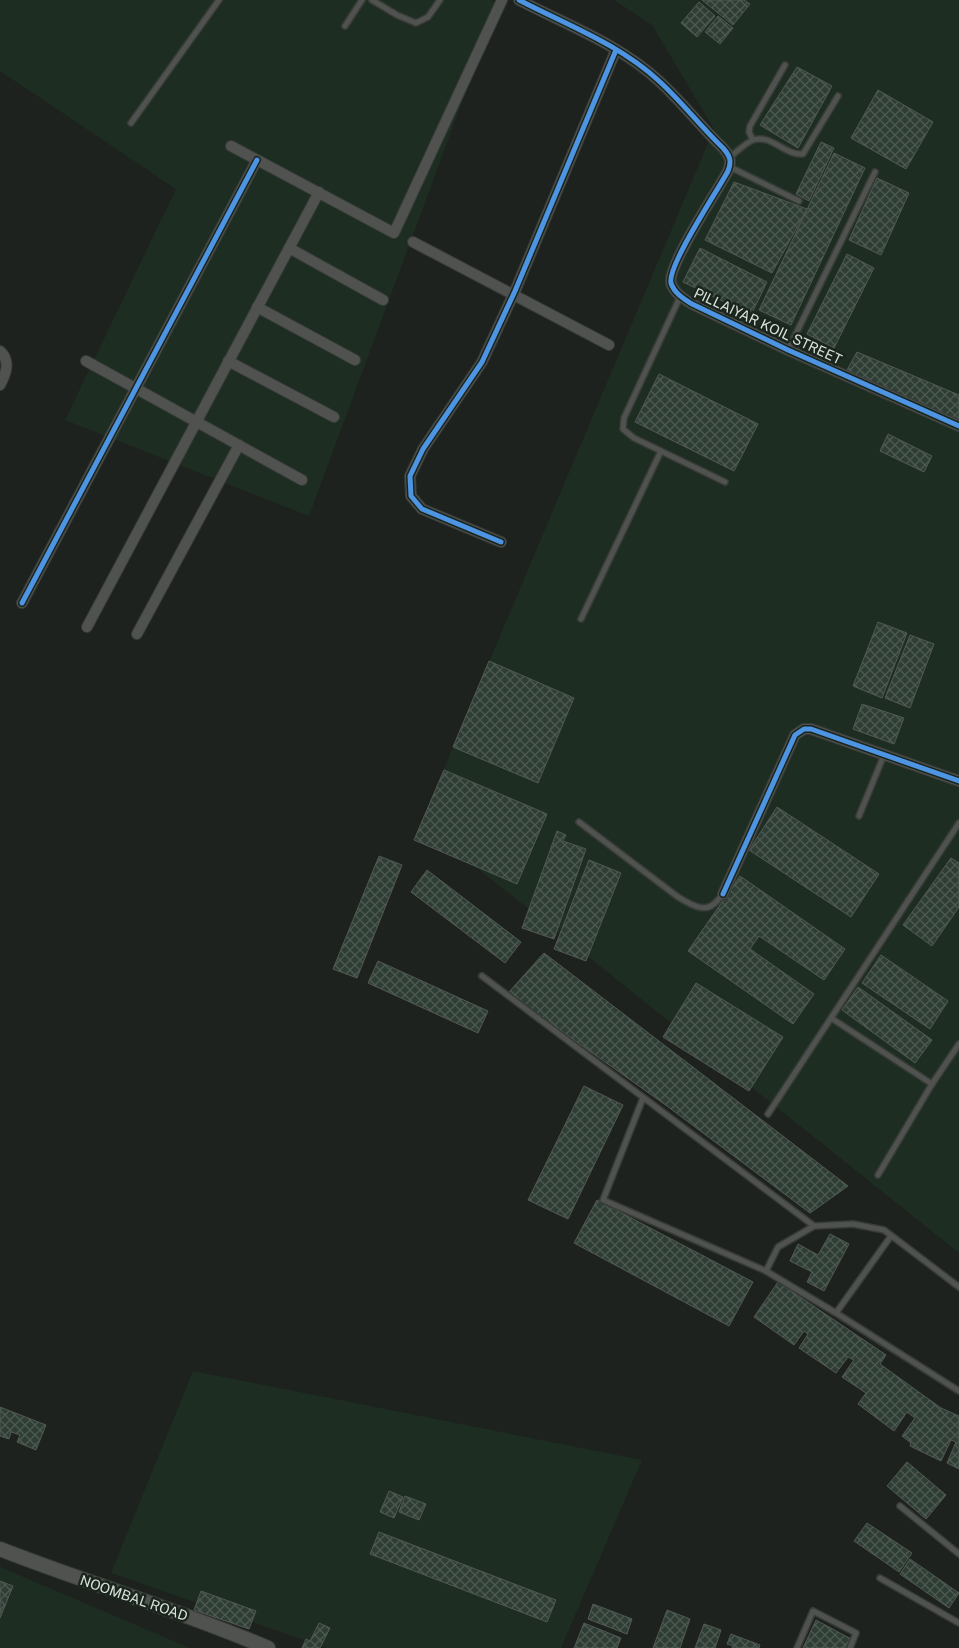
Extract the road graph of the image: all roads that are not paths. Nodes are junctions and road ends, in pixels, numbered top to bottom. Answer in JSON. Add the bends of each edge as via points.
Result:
{"nodes":[{"id":1,"x":219,"y":0,"type":"edge"},
{"id":2,"x":362,"y":0,"type":"edge"},
{"id":3,"x":372,"y":0,"type":"edge"},
{"id":4,"x":440,"y":0,"type":"edge"},
{"id":5,"x":502,"y":0,"type":"edge"},
{"id":6,"x":519,"y":0,"type":"edge"},
{"id":7,"x":345,"y":26,"type":"dead end"},
{"id":8,"x":616,"y":50,"type":"junction"},
{"id":9,"x":786,"y":65,"type":"dead end"},
{"id":10,"x":838,"y":96,"type":"dead end"},
{"id":11,"x":131,"y":123,"type":"dead end"},
{"id":12,"x":753,"y":140,"type":"junction"},
{"id":13,"x":232,"y":146,"type":"dead end"},
{"id":14,"x":257,"y":160,"type":"junction"},
{"id":15,"x":730,"y":162,"type":"junction"},
{"id":16,"x":875,"y":172,"type":"dead end"},
{"id":17,"x":319,"y":192,"type":"junction"},
{"id":18,"x":799,"y":200,"type":"dead end"},
{"id":19,"x":413,"y":242,"type":"dead end"},
{"id":20,"x":289,"y":248,"type":"junction"},
{"id":21,"x":514,"y":294,"type":"junction"},
{"id":22,"x":680,"y":297,"type":"junction"},
{"id":23,"x":383,"y":300,"type":"dead end"},
{"id":24,"x":257,"y":307,"type":"junction"},
{"id":25,"x":609,"y":344,"type":"dead end"},
{"id":26,"x":788,"y":350,"type":"junction"},
{"id":27,"x":0,"y":351,"type":"edge"},
{"id":28,"x":355,"y":360,"type":"dead end"},
{"id":29,"x":86,"y":361,"type":"dead end"},
{"id":30,"x":228,"y":361,"type":"junction"},
{"id":31,"x":0,"y":385,"type":"edge"},
{"id":32,"x":136,"y":389,"type":"junction"},
{"id":33,"x":334,"y":417,"type":"dead end"},
{"id":34,"x":196,"y":422,"type":"junction"},
{"id":35,"x":959,"y":426,"type":"edge"},
{"id":36,"x":240,"y":445,"type":"junction"},
{"id":37,"x":661,"y":451,"type":"junction"},
{"id":38,"x":302,"y":480,"type":"dead end"},
{"id":39,"x":725,"y":482,"type":"dead end"},
{"id":40,"x":501,"y":542,"type":"dead end"},
{"id":41,"x":22,"y":603,"type":"dead end"},
{"id":42,"x":581,"y":619,"type":"dead end"},
{"id":43,"x":87,"y":627,"type":"dead end"},
{"id":44,"x":137,"y":634,"type":"dead end"},
{"id":45,"x":884,"y":755,"type":"junction"},
{"id":46,"x":959,"y":782,"type":"edge"},
{"id":47,"x":859,"y":816,"type":"dead end"},
{"id":48,"x":579,"y":822,"type":"dead end"},
{"id":49,"x":959,"y":823,"type":"edge"},
{"id":50,"x":723,"y":894,"type":"joint"},
{"id":51,"x":482,"y":976,"type":"dead end"},
{"id":52,"x":831,"y":1018,"type":"junction"},
{"id":53,"x":959,"y":1044,"type":"edge"},
{"id":54,"x":932,"y":1084,"type":"junction"},
{"id":55,"x":644,"y":1098,"type":"junction"},
{"id":56,"x":768,"y":1114,"type":"dead end"},
{"id":57,"x":878,"y":1175,"type":"dead end"},
{"id":58,"x":814,"y":1226,"type":"junction"},
{"id":59,"x":890,"y":1236,"type":"junction"},
{"id":60,"x":766,"y":1271,"type":"junction"},
{"id":61,"x":959,"y":1287,"type":"edge"},
{"id":62,"x":836,"y":1313,"type":"junction"},
{"id":63,"x":959,"y":1391,"type":"edge"},
{"id":64,"x":900,"y":1506,"type":"dead end"},
{"id":65,"x":0,"y":1549,"type":"edge"},
{"id":66,"x":959,"y":1554,"type":"edge"},
{"id":67,"x":880,"y":1578,"type":"dead end"},
{"id":68,"x":959,"y":1623,"type":"edge"},
{"id":69,"x":268,"y":1648,"type":"edge"},
{"id":70,"x":798,"y":1648,"type":"edge"},
{"id":71,"x":850,"y":1648,"type":"edge"}],
"edges":[{"from":1,"to":11,"type":"lane"},
{"from":2,"to":7,"type":"lane"},
{"from":3,"to":4,"type":"lane","via":[[416,23],[428,17]]},
{"from":5,"to":17,"type":"street","via":[[394,233]]},
{"from":6,"to":8,"type":"street"},
{"from":8,"to":15,"type":"street","via":[[659,81],[723,148]]},
{"from":8,"to":21,"type":"street"},
{"from":9,"to":12,"type":"lane","via":[[750,126]]},
{"from":10,"to":12,"type":"lane","via":[[803,154],[770,140]]},
{"from":12,"to":15,"type":"lane"},
{"from":13,"to":14,"type":"street"},
{"from":14,"to":17,"type":"street"},
{"from":14,"to":32,"type":"street"},
{"from":15,"to":18,"type":"lane"},
{"from":15,"to":22,"type":"street","name":"PILLAIYAR KOIL STREET","via":[[672,273],[672,285]]},
{"from":16,"to":26,"type":"lane"},
{"from":17,"to":20,"type":"street"},
{"from":19,"to":21,"type":"street"},
{"from":20,"to":23,"type":"street"},
{"from":20,"to":24,"type":"street"},
{"from":21,"to":25,"type":"street"},
{"from":21,"to":40,"type":"street","via":[[482,362],[423,450],[410,476],[411,496],[422,509]]},
{"from":22,"to":26,"type":"street","name":"PILLAIYAR KOIL STREET"},
{"from":22,"to":37,"type":"lane","via":[[624,418],[623,429]]},
{"from":24,"to":28,"type":"street"},
{"from":24,"to":30,"type":"street"},
{"from":26,"to":35,"type":"street","name":"PILLAIYAR KOIL STREET"},
{"from":27,"to":31,"type":"street","via":[[6,371]]},
{"from":29,"to":32,"type":"street"},
{"from":30,"to":33,"type":"street"},
{"from":30,"to":34,"type":"street"},
{"from":32,"to":34,"type":"street"},
{"from":32,"to":41,"type":"street"},
{"from":34,"to":36,"type":"street"},
{"from":34,"to":43,"type":"street"},
{"from":36,"to":38,"type":"street"},
{"from":36,"to":44,"type":"street"},
{"from":37,"to":39,"type":"lane"},
{"from":37,"to":42,"type":"lane"},
{"from":45,"to":46,"type":"street"},
{"from":45,"to":47,"type":"lane"},
{"from":45,"to":50,"type":"street","via":[[811,729],[795,735]]},
{"from":48,"to":50,"type":"lane","via":[[693,905],[712,906]]},
{"from":49,"to":52,"type":"lane"},
{"from":51,"to":55,"type":"lane"},
{"from":52,"to":54,"type":"lane"},
{"from":52,"to":56,"type":"lane"},
{"from":53,"to":54,"type":"lane"},
{"from":54,"to":57,"type":"lane"},
{"from":55,"to":58,"type":"lane"},
{"from":55,"to":60,"type":"lane","via":[[603,1200]]},
{"from":58,"to":59,"type":"lane","via":[[853,1224],[884,1230]]},
{"from":58,"to":60,"type":"lane","via":[[778,1247]]},
{"from":59,"to":61,"type":"lane"},
{"from":59,"to":62,"type":"lane"},
{"from":60,"to":62,"type":"lane"},
{"from":62,"to":63,"type":"lane"},
{"from":64,"to":66,"type":"lane"},
{"from":65,"to":69,"type":"street","name":"NOOMBAL ROAD","via":[[190,1616]]},
{"from":67,"to":68,"type":"lane"},
{"from":70,"to":71,"type":"lane","via":[[813,1611],[856,1633]]}]}
